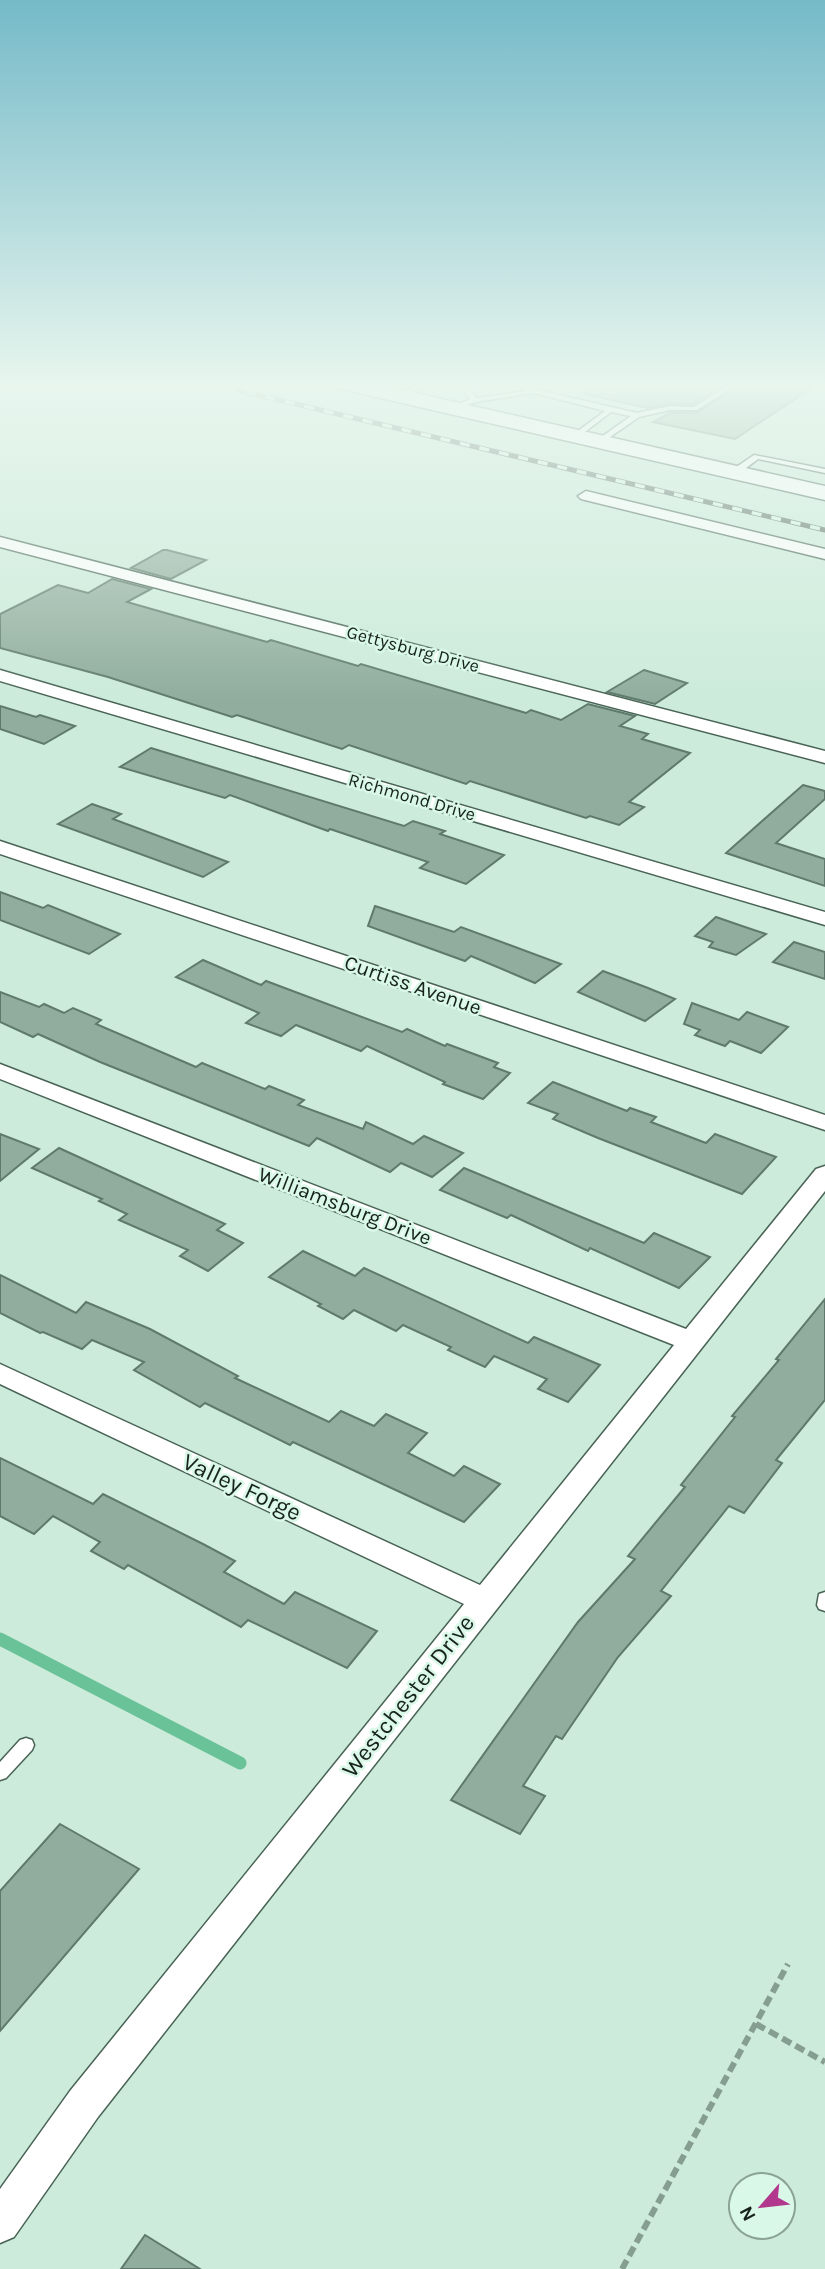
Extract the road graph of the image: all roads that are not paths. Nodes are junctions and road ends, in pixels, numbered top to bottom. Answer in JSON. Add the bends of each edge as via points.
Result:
{"nodes":[{"id":1,"x":807,"y":489,"type":"edge"},
{"id":2,"x":825,"y":493,"type":"edge"},
{"id":3,"x":586,"y":496,"type":"dead end"},
{"id":4,"x":0,"y":542,"type":"edge"},
{"id":5,"x":825,"y":554,"type":"edge"},
{"id":6,"x":0,"y":675,"type":"edge"},
{"id":7,"x":825,"y":757,"type":"edge"},
{"id":8,"x":0,"y":847,"type":"edge"},
{"id":9,"x":825,"y":919,"type":"edge"},
{"id":10,"x":0,"y":1070,"type":"edge"},
{"id":11,"x":825,"y":1123,"type":"edge"},
{"id":12,"x":825,"y":1174,"type":"edge"},
{"id":13,"x":690,"y":1340,"type":"junction"},
{"id":14,"x":0,"y":1373,"type":"edge"},
{"id":15,"x":825,"y":1598,"type":"edge"},
{"id":16,"x":484,"y":1600,"type":"junction"},
{"id":17,"x":825,"y":1605,"type":"edge"},
{"id":18,"x":26,"y":1745,"type":"dead end"},
{"id":19,"x":0,"y":1773,"type":"edge"},
{"id":20,"x":0,"y":2223,"type":"edge"}],
"edges":[{"from":1,"to":2,"type":"main road"},
{"from":3,"to":5,"type":"street"},
{"from":4,"to":7,"type":"street","name":"Gettysburg Drive"},
{"from":6,"to":9,"type":"street","name":"Richmond Drive"},
{"from":8,"to":11,"type":"street","name":"Curtiss Avenue"},
{"from":10,"to":13,"type":"street","name":"Williamsburg Drive"},
{"from":12,"to":13,"type":"street","name":"Westchester Drive"},
{"from":13,"to":16,"type":"street","name":"Westchester Drive"},
{"from":14,"to":16,"type":"street","name":"Valley Forge"},
{"from":15,"to":17,"type":"lane"},
{"from":16,"to":20,"type":"street","name":"Westchester Drive","via":[[83,2104]]},
{"from":18,"to":19,"type":"lane"}]}
